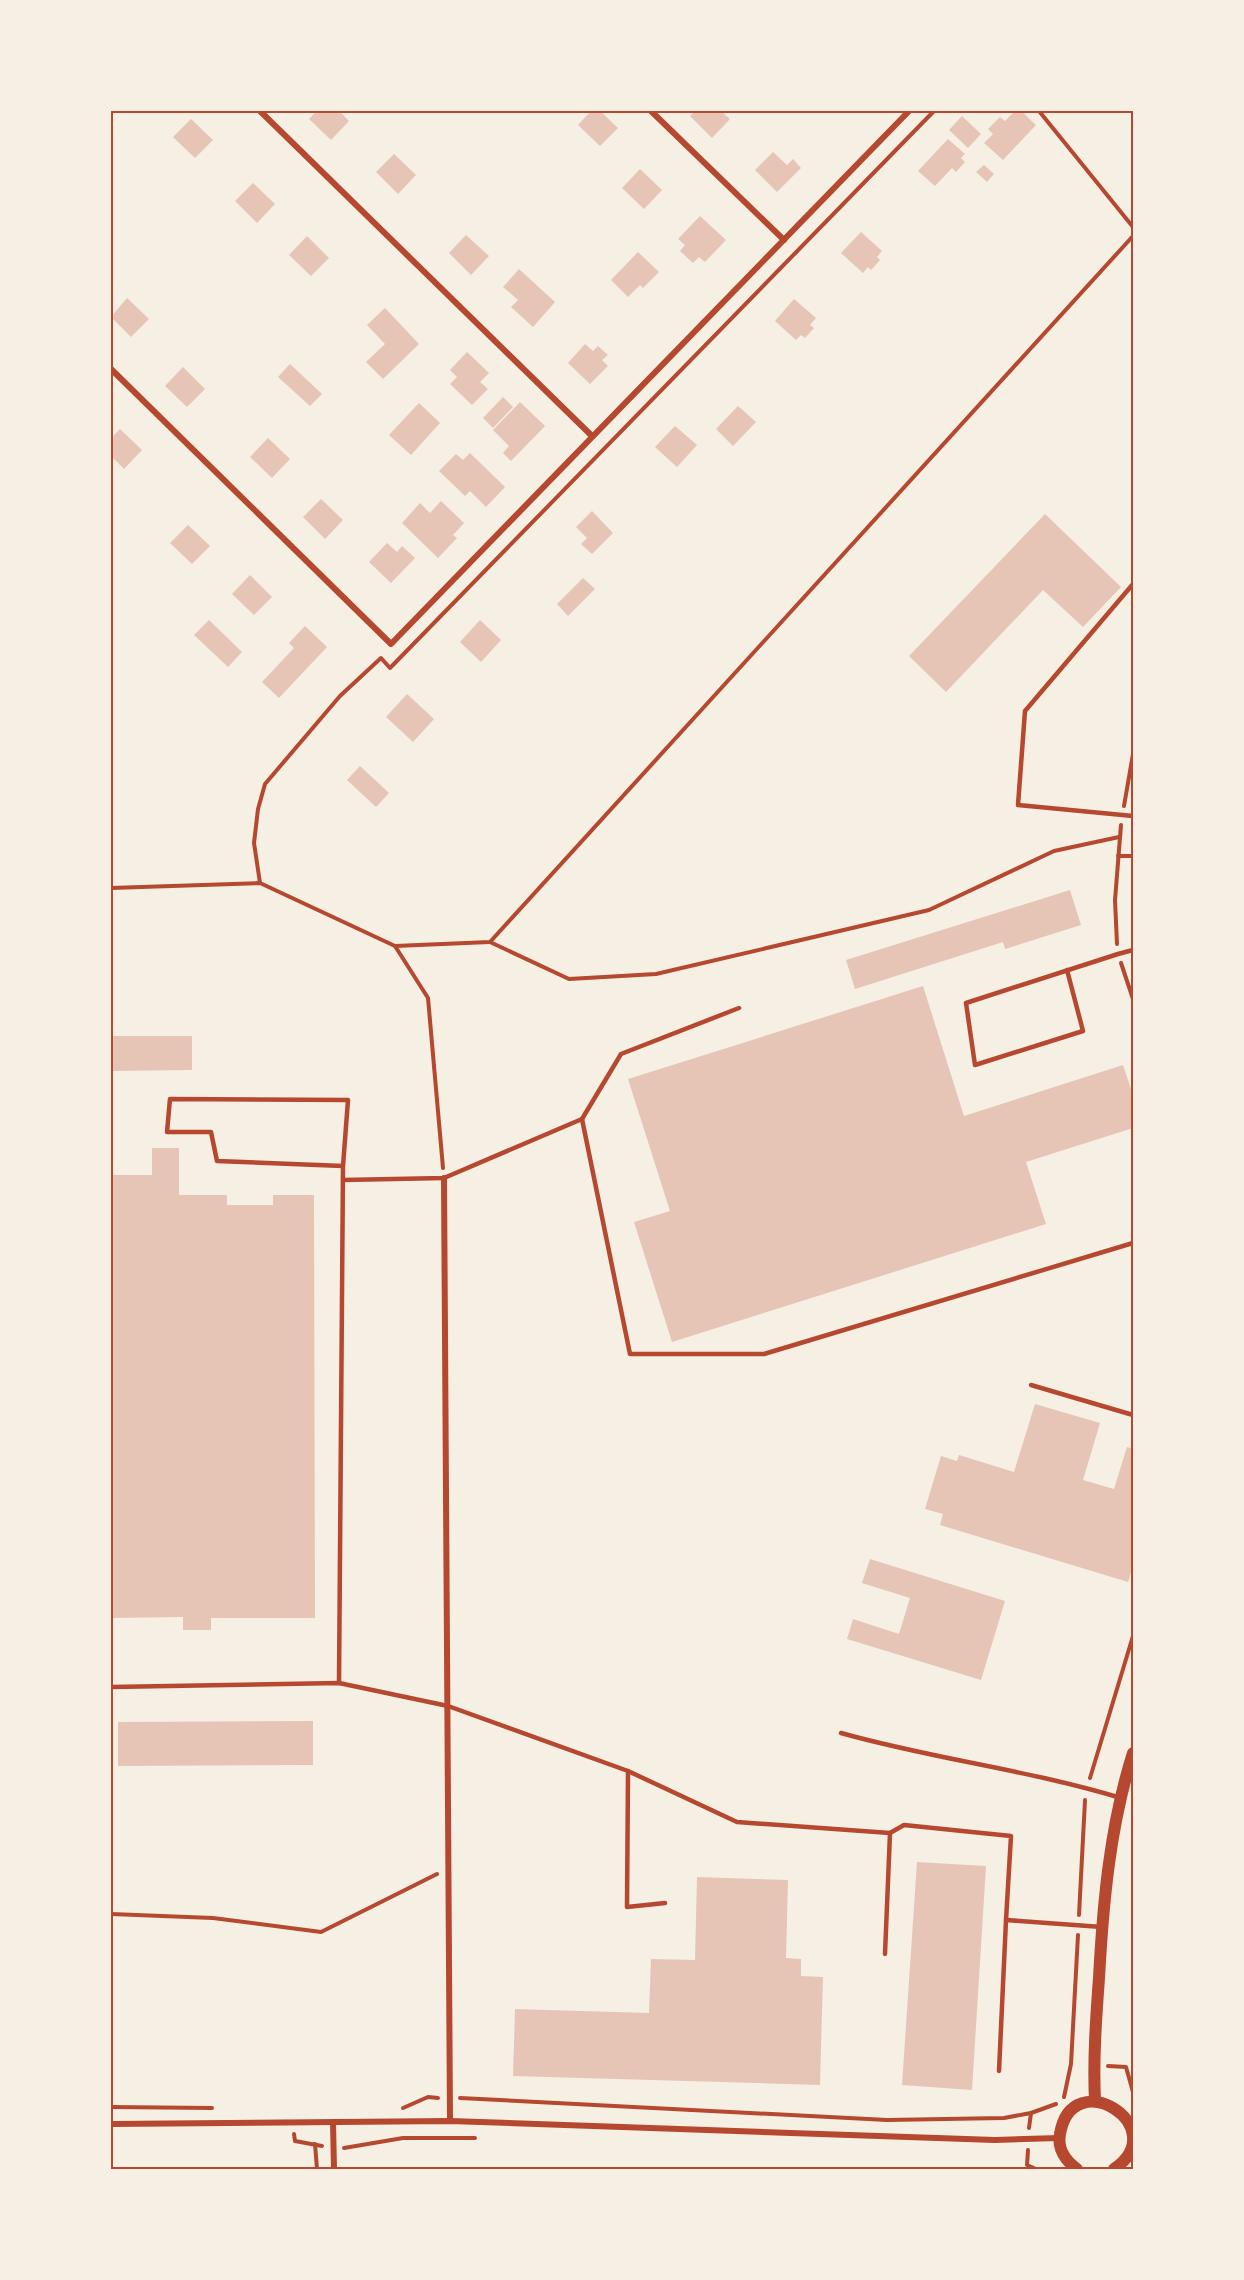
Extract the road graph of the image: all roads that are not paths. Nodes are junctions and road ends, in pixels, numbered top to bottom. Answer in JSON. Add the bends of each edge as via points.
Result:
{"nodes":[{"id":1,"x":260,"y":111,"type":"edge"},
{"id":2,"x":651,"y":111,"type":"edge"},
{"id":3,"x":909,"y":111,"type":"edge"},
{"id":4,"x":784,"y":240,"type":"junction"},
{"id":5,"x":111,"y":369,"type":"edge"},
{"id":6,"x":592,"y":436,"type":"junction"},
{"id":7,"x":1133,"y":584,"type":"edge"},
{"id":8,"x":1133,"y":816,"type":"edge"},
{"id":9,"x":1133,"y":950,"type":"edge"},
{"id":10,"x":1067,"y":970,"type":"junction"},
{"id":11,"x":739,"y":1008,"type":"dead end"},
{"id":12,"x":582,"y":1119,"type":"junction"},
{"id":13,"x":343,"y":1166,"type":"junction"},
{"id":14,"x":444,"y":1178,"type":"junction"},
{"id":15,"x":343,"y":1180,"type":"junction"},
{"id":16,"x":1133,"y":1243,"type":"edge"},
{"id":17,"x":1030,"y":1386,"type":"dead end"},
{"id":18,"x":1133,"y":1414,"type":"edge"},
{"id":19,"x":339,"y":1683,"type":"junction"},
{"id":20,"x":111,"y":1687,"type":"edge"},
{"id":21,"x":448,"y":1706,"type":"junction"},
{"id":22,"x":841,"y":1733,"type":"dead end"},
{"id":23,"x":1133,"y":1753,"type":"edge"},
{"id":24,"x":628,"y":1771,"type":"junction"},
{"id":25,"x":1121,"y":1798,"type":"junction"},
{"id":26,"x":890,"y":1833,"type":"junction"},
{"id":27,"x":665,"y":1903,"type":"dead end"},
{"id":28,"x":1006,"y":1920,"type":"junction"},
{"id":29,"x":1102,"y":1926,"type":"junction"},
{"id":30,"x":885,"y":1954,"type":"dead end"},
{"id":31,"x":999,"y":2071,"type":"dead end"},
{"id":32,"x":1095,"y":2101,"type":"junction"},
{"id":33,"x":450,"y":2121,"type":"junction"},
{"id":34,"x":333,"y":2122,"type":"junction"},
{"id":35,"x":111,"y":2124,"type":"edge"},
{"id":36,"x":1133,"y":2136,"type":"edge"},
{"id":37,"x":1059,"y":2138,"type":"junction"},
{"id":38,"x":334,"y":2169,"type":"edge"},
{"id":39,"x":1077,"y":2169,"type":"edge"},
{"id":40,"x":1113,"y":2169,"type":"edge"}],
"edges":[{"from":1,"to":6,"type":"street"},
{"from":2,"to":4,"type":"street"},
{"from":3,"to":4,"type":"street"},
{"from":4,"to":6,"type":"street"},
{"from":5,"to":6,"type":"street","via":[[391,644]]},
{"from":7,"to":8,"type":"lane","via":[[1025,711],[1018,805]]},
{"from":9,"to":10,"type":"lane"},
{"from":10,"to":10,"type":"lane","via":[[966,1003],[975,1065],[1083,1031]]},
{"from":11,"to":12,"type":"lane","via":[[621,1054]]},
{"from":12,"to":14,"type":"lane"},
{"from":12,"to":16,"type":"lane","via":[[630,1354],[764,1354]]},
{"from":13,"to":13,"type":"lane","via":[[217,1161],[212,1132],[167,1132],[170,1099],[348,1100]]},
{"from":13,"to":15,"type":"lane"},
{"from":14,"to":15,"type":"lane"},
{"from":14,"to":21,"type":"street"},
{"from":15,"to":19,"type":"lane"},
{"from":17,"to":18,"type":"lane"},
{"from":19,"to":20,"type":"lane"},
{"from":19,"to":21,"type":"lane"},
{"from":21,"to":24,"type":"lane"},
{"from":21,"to":33,"type":"street"},
{"from":22,"to":25,"type":"lane"},
{"from":23,"to":25,"type":"main road"},
{"from":24,"to":26,"type":"lane","via":[[737,1822]]},
{"from":24,"to":27,"type":"lane","via":[[627,1907]]},
{"from":25,"to":29,"type":"main road"},
{"from":26,"to":28,"type":"lane","via":[[904,1825],[1011,1836]]},
{"from":26,"to":30,"type":"lane"},
{"from":28,"to":29,"type":"lane"},
{"from":28,"to":31,"type":"lane"},
{"from":29,"to":32,"type":"main road"},
{"from":32,"to":36,"type":"main road","via":[[1109,2103],[1120,2111]]},
{"from":32,"to":37,"type":"main road","via":[[1069,2112],[1061,2124]]},
{"from":33,"to":34,"type":"street"},
{"from":33,"to":37,"type":"street","via":[[983,2140]]},
{"from":34,"to":35,"type":"street"},
{"from":34,"to":38,"type":"street"},
{"from":36,"to":40,"type":"main road","via":[[1130,2151]]},
{"from":37,"to":39,"type":"main road","via":[[1062,2152]]}]}
